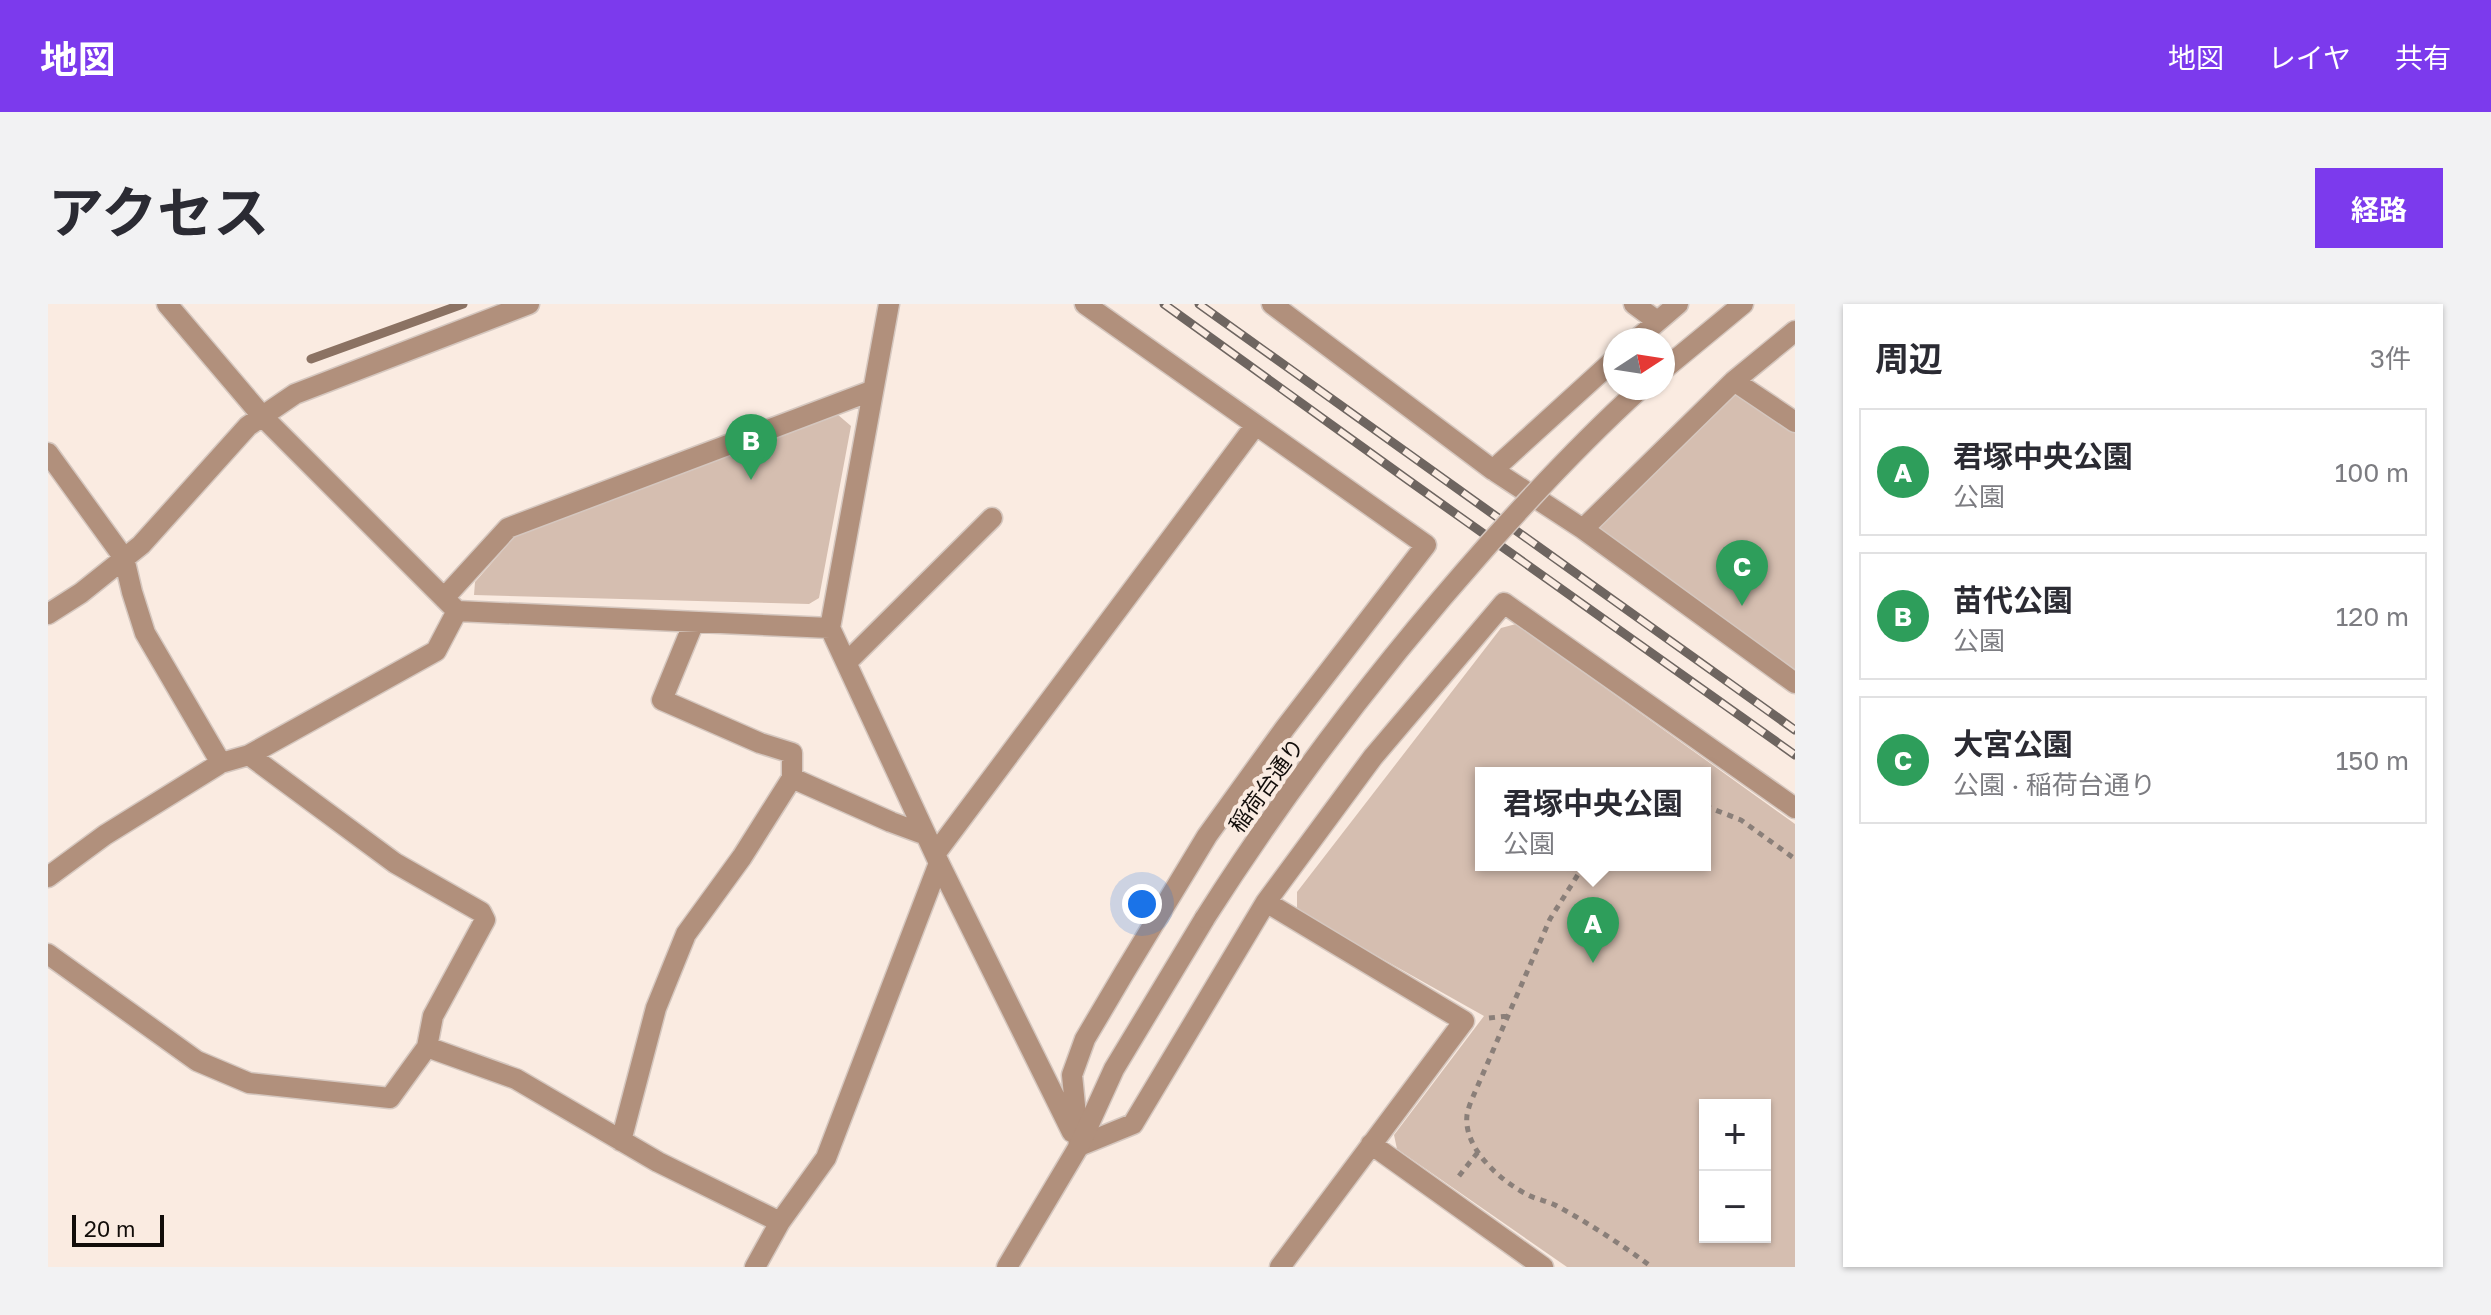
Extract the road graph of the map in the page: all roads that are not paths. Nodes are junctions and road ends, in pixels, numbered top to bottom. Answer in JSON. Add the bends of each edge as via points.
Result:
{"nodes":[{"id":1,"x":529,"y":304,"type":"edge"},
{"id":2,"x":889,"y":304,"type":"edge"},
{"id":3,"x":1085,"y":304,"type":"edge"},
{"id":4,"x":1272,"y":304,"type":"edge"},
{"id":5,"x":1634,"y":304,"type":"edge"},
{"id":6,"x":1678,"y":304,"type":"edge"},
{"id":7,"x":1743,"y":304,"type":"edge"},
{"id":8,"x":175,"y":307,"type":"edge"},
{"id":9,"x":1657,"y":321,"type":"junction"},
{"id":10,"x":1649,"y":328,"type":"edge"},
{"id":11,"x":1795,"y":331,"type":"edge"},
{"id":12,"x":1675,"y":360,"type":"edge"},
{"id":13,"x":1603,"y":370,"type":"edge"},
{"id":14,"x":1734,"y":381,"type":"junction"},
{"id":15,"x":871,"y":391,"type":"junction"},
{"id":16,"x":1629,"y":400,"type":"edge"},
{"id":17,"x":263,"y":417,"type":"junction"},
{"id":18,"x":1795,"y":422,"type":"edge"},
{"id":19,"x":1255,"y":426,"type":"junction"},
{"id":20,"x":48,"y":453,"type":"edge"},
{"id":21,"x":1493,"y":470,"type":"junction"},
{"id":22,"x":992,"y":518,"type":"dead end"},
{"id":23,"x":1583,"y":529,"type":"junction"},
{"id":24,"x":124,"y":558,"type":"junction"},
{"id":25,"x":451,"y":604,"type":"junction"},
{"id":26,"x":48,"y":614,"type":"edge"},
{"id":27,"x":694,"y":622,"type":"junction"},
{"id":28,"x":830,"y":628,"type":"junction"},
{"id":29,"x":847,"y":662,"type":"junction"},
{"id":30,"x":1795,"y":683,"type":"edge"},
{"id":31,"x":249,"y":755,"type":"junction"},
{"id":32,"x":221,"y":763,"type":"junction"},
{"id":33,"x":792,"y":778,"type":"junction"},
{"id":34,"x":1795,"y":808,"type":"edge"},
{"id":35,"x":926,"y":835,"type":"junction"},
{"id":36,"x":937,"y":858,"type":"junction"},
{"id":37,"x":48,"y":877,"type":"edge"},
{"id":38,"x":1266,"y":902,"type":"junction"},
{"id":39,"x":48,"y":954,"type":"edge"},
{"id":40,"x":427,"y":1047,"type":"junction"},
{"id":41,"x":621,"y":1141,"type":"junction"},
{"id":42,"x":1371,"y":1144,"type":"junction"},
{"id":43,"x":1079,"y":1146,"type":"junction"},
{"id":44,"x":780,"y":1222,"type":"junction"},
{"id":45,"x":755,"y":1267,"type":"edge"},
{"id":46,"x":1007,"y":1267,"type":"edge"},
{"id":47,"x":1280,"y":1267,"type":"edge"},
{"id":48,"x":1543,"y":1267,"type":"edge"}],
"edges":[{"from":1,"to":17,"type":"street","via":[[295,394]]},
{"from":2,"to":15,"type":"street"},
{"from":3,"to":19,"type":"street"},
{"from":4,"to":21,"type":"street"},
{"from":5,"to":9,"type":"street"},
{"from":6,"to":9,"type":"street"},
{"from":7,"to":12,"type":"street"},
{"from":8,"to":17,"type":"street"},
{"from":9,"to":10,"type":"street"},
{"from":11,"to":14,"type":"street"},
{"from":13,"to":21,"type":"street"},
{"from":14,"to":18,"type":"street"},
{"from":14,"to":23,"type":"street"},
{"from":15,"to":25,"type":"street","via":[[508,528]]},
{"from":15,"to":28,"type":"street"},
{"from":16,"to":43,"type":"street","name":"稲荷台通り","bridge":true,"via":[[1550,476],[1343,720],[1205,918],[1114,1069]]},
{"from":17,"to":24,"type":"street","via":[[248,426]]},
{"from":17,"to":25,"type":"street"},
{"from":19,"to":36,"type":"street"},
{"from":19,"to":43,"type":"street","via":[[1426,545],[1207,836],[1085,1039],[1072,1075]]},
{"from":20,"to":24,"type":"street"},
{"from":21,"to":23,"type":"street"},
{"from":22,"to":29,"type":"street"},
{"from":23,"to":30,"type":"street"},
{"from":24,"to":26,"type":"street"},
{"from":24,"to":32,"type":"street","via":[[145,633]]},
{"from":25,"to":27,"type":"street"},
{"from":25,"to":31,"type":"street","via":[[436,651]]},
{"from":27,"to":28,"type":"street"},
{"from":27,"to":33,"type":"street","via":[[662,700],[792,753]]},
{"from":28,"to":29,"type":"street"},
{"from":29,"to":35,"type":"street"},
{"from":31,"to":32,"type":"street"},
{"from":31,"to":40,"type":"street","via":[[395,863],[481,912],[485,920],[433,1016]]},
{"from":32,"to":37,"type":"street"},
{"from":33,"to":35,"type":"street"},
{"from":33,"to":41,"type":"street","via":[[686,934],[656,1008]]},
{"from":34,"to":38,"type":"street","via":[[1504,603],[1373,757]]},
{"from":35,"to":36,"type":"street"},
{"from":36,"to":43,"type":"street"},
{"from":36,"to":44,"type":"street","via":[[826,1158]]},
{"from":38,"to":42,"type":"street","via":[[1464,1021]]},
{"from":38,"to":43,"type":"street","via":[[1133,1124]]},
{"from":39,"to":40,"type":"street","via":[[197,1061],[249,1083],[390,1098]]},
{"from":40,"to":41,"type":"street","via":[[516,1079]]},
{"from":41,"to":44,"type":"street"},
{"from":42,"to":47,"type":"street"},
{"from":42,"to":48,"type":"street"},
{"from":43,"to":46,"type":"street","name":"稲荷台通り"},
{"from":44,"to":45,"type":"street"}]}
